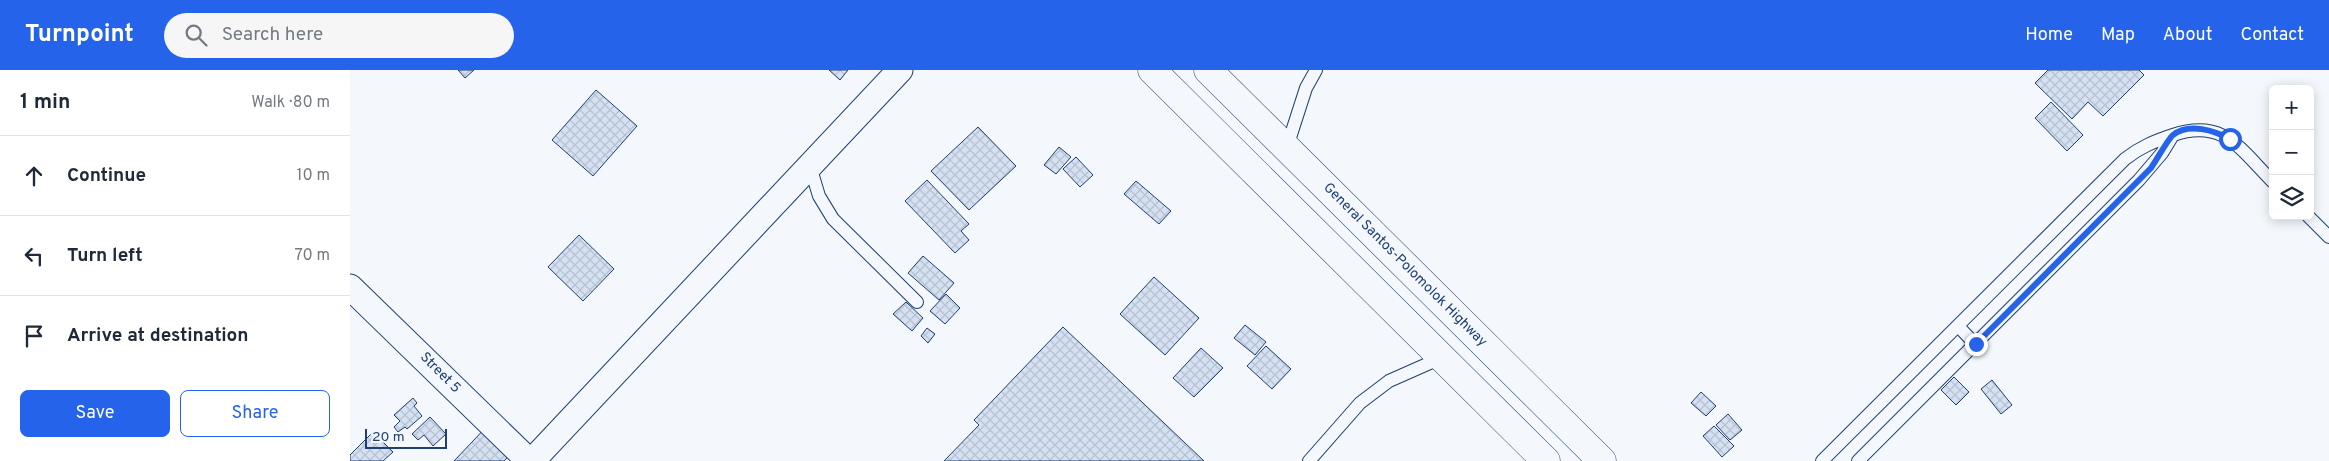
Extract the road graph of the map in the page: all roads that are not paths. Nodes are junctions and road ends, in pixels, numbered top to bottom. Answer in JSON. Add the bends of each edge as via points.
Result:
{"nodes":[{"id":1,"x":900,"y":70,"type":"edge"},
{"id":2,"x":1152,"y":70,"type":"edge"},
{"id":3,"x":1208,"y":70,"type":"edge"},
{"id":4,"x":1316,"y":70,"type":"edge"},
{"id":5,"x":2173,"y":135,"type":"junction"},
{"id":6,"x":1286,"y":147,"type":"junction"},
{"id":7,"x":810,"y":166,"type":"junction"},
{"id":8,"x":2269,"y":178,"type":"edge"},
{"id":9,"x":2312,"y":220,"type":"edge"},
{"id":10,"x":2329,"y":237,"type":"edge"},
{"id":11,"x":350,"y":287,"type":"edge"},
{"id":12,"x":916,"y":302,"type":"dead end"},
{"id":13,"x":1958,"y":326,"type":"junction"},
{"id":14,"x":1976,"y":344,"type":"junction"},
{"id":15,"x":1440,"y":358,"type":"junction"},
{"id":16,"x":531,"y":461,"type":"edge"},
{"id":17,"x":1309,"y":461,"type":"edge"},
{"id":18,"x":1546,"y":461,"type":"edge"},
{"id":19,"x":1602,"y":461,"type":"edge"},
{"id":20,"x":1822,"y":461,"type":"edge"},
{"id":21,"x":1858,"y":461,"type":"edge"}],
"edges":[{"from":1,"to":7,"type":"street"},
{"from":2,"to":15,"type":"highway"},
{"from":3,"to":6,"type":"highway","name":"General Santos-Polomolok Highway"},
{"from":4,"to":6,"type":"lane","via":[[1306,88]]},
{"from":5,"to":8,"type":"lane","via":[[2186,130],[2217,132],[2230,139]]},
{"from":5,"to":13,"type":"lane","via":[[2153,141],[2125,159]]},
{"from":5,"to":14,"type":"lane","via":[[2151,168]]},
{"from":6,"to":19,"type":"highway","name":"General Santos-Polomolok Highway"},
{"from":7,"to":12,"type":"lane","via":[[820,196],[833,219]]},
{"from":7,"to":16,"type":"street"},
{"from":9,"to":10,"type":"lane"},
{"from":11,"to":16,"type":"street","name":"Street 5"},
{"from":13,"to":14,"type":"lane"},
{"from":13,"to":20,"type":"lane"},
{"from":14,"to":21,"type":"lane"},
{"from":15,"to":17,"type":"lane","via":[[1389,381],[1360,403]]},
{"from":15,"to":18,"type":"highway"}]}
